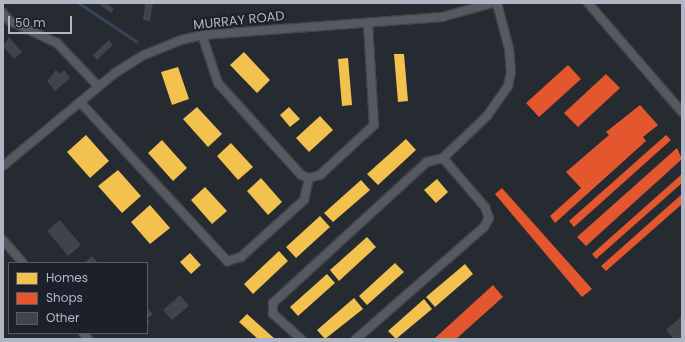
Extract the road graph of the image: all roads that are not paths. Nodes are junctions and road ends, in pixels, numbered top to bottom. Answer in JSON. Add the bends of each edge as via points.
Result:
{"nodes":[{"id":1,"x":492,"y":3,"type":"edge"},
{"id":2,"x":497,"y":3,"type":"edge"},
{"id":3,"x":588,"y":3,"type":"edge"},
{"id":4,"x":3,"y":13,"type":"edge"},
{"id":5,"x":368,"y":22,"type":"junction"},
{"id":6,"x":202,"y":35,"type":"junction"},
{"id":7,"x":98,"y":86,"type":"junction"},
{"id":8,"x":80,"y":102,"type":"junction"},
{"id":9,"x":682,"y":112,"type":"edge"},
{"id":10,"x":443,"y":158,"type":"junction"},
{"id":11,"x":3,"y":166,"type":"edge"},
{"id":12,"x":308,"y":178,"type":"junction"},
{"id":13,"x":3,"y":240,"type":"edge"},
{"id":14,"x":22,"y":262,"type":"edge"},
{"id":15,"x":301,"y":339,"type":"edge"},
{"id":16,"x":356,"y":339,"type":"edge"}],
"edges":[{"from":1,"to":5,"type":"street","name":"MURRAY ROAD","via":[[442,17]]},
{"from":2,"to":10,"type":"street","via":[[508,49],[511,72],[508,86],[487,116]]},
{"from":3,"to":9,"type":"street"},
{"from":4,"to":7,"type":"street","via":[[10,21],[57,43]]},
{"from":5,"to":6,"type":"street","name":"MURRAY ROAD"},
{"from":5,"to":12,"type":"street","via":[[376,112],[374,125],[320,175]]},
{"from":6,"to":7,"type":"street","name":"MURRAY ROAD","via":[[144,55]]},
{"from":6,"to":12,"type":"street","via":[[218,83],[301,175]]},
{"from":7,"to":8,"type":"street","name":"MURRAY ROAD"},
{"from":8,"to":11,"type":"street","name":"MURRAY ROAD"},
{"from":8,"to":12,"type":"street","via":[[227,260],[241,257],[304,200]]},
{"from":10,"to":15,"type":"street","via":[[427,162],[273,303],[273,314]]},
{"from":10,"to":16,"type":"street","via":[[485,207],[489,218],[484,227]]},
{"from":13,"to":14,"type":"street"}]}
